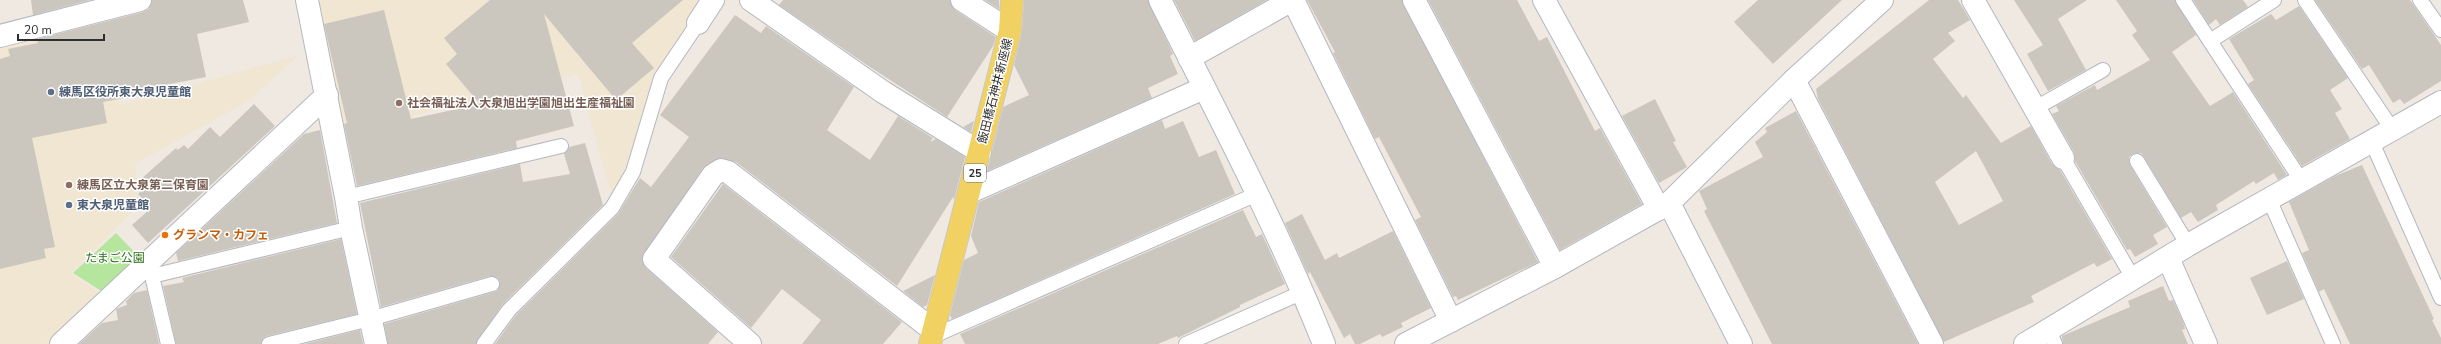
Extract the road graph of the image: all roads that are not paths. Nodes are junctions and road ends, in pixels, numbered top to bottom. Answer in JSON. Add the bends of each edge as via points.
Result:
{"nodes":[{"id":1,"x":140,"y":0,"type":"edge"},
{"id":2,"x":307,"y":0,"type":"edge"},
{"id":3,"x":713,"y":0,"type":"edge"},
{"id":4,"x":751,"y":0,"type":"edge"},
{"id":5,"x":962,"y":0,"type":"edge"},
{"id":6,"x":1012,"y":0,"type":"edge"},
{"id":7,"x":1160,"y":0,"type":"edge"},
{"id":8,"x":1293,"y":0,"type":"edge"},
{"id":9,"x":1414,"y":0,"type":"edge"},
{"id":10,"x":1544,"y":0,"type":"edge"},
{"id":11,"x":1882,"y":0,"type":"edge"},
{"id":12,"x":1973,"y":0,"type":"edge"},
{"id":13,"x":2183,"y":0,"type":"edge"},
{"id":14,"x":2274,"y":0,"type":"edge"},
{"id":15,"x":2305,"y":0,"type":"edge"},
{"id":16,"x":2420,"y":0,"type":"edge"},
{"id":17,"x":698,"y":23,"type":"joint"},
{"id":18,"x":2441,"y":30,"type":"edge"},
{"id":19,"x":1010,"y":31,"type":"junction"},
{"id":20,"x":0,"y":36,"type":"edge"},
{"id":21,"x":2210,"y":41,"type":"junction"},
{"id":22,"x":1189,"y":58,"type":"junction"},
{"id":23,"x":2103,"y":70,"type":"dead end"},
{"id":24,"x":1794,"y":80,"type":"junction"},
{"id":25,"x":1204,"y":88,"type":"junction"},
{"id":26,"x":327,"y":95,"type":"junction"},
{"id":27,"x":2441,"y":102,"type":"edge"},
{"id":28,"x":2034,"y":108,"type":"junction"},
{"id":29,"x":2392,"y":129,"type":"junction"},
{"id":30,"x":2371,"y":140,"type":"junction"},
{"id":31,"x":561,"y":146,"type":"dead end"},
{"id":32,"x":980,"y":152,"type":"junction"},
{"id":33,"x":2063,"y":158,"type":"joint"},
{"id":34,"x":2137,"y":161,"type":"dead end"},
{"id":35,"x":2301,"y":180,"type":"junction"},
{"id":36,"x":970,"y":192,"type":"junction"},
{"id":37,"x":1257,"y":194,"type":"junction"},
{"id":38,"x":346,"y":197,"type":"junction"},
{"id":39,"x":2269,"y":199,"type":"junction"},
{"id":40,"x":1664,"y":206,"type":"junction"},
{"id":41,"x":350,"y":228,"type":"junction"},
{"id":42,"x":2188,"y":245,"type":"junction"},
{"id":43,"x":2168,"y":258,"type":"junction"},
{"id":44,"x":1555,"y":267,"type":"junction"},
{"id":45,"x":148,"y":271,"type":"junction"},
{"id":46,"x":2133,"y":278,"type":"junction"},
{"id":47,"x":492,"y":284,"type":"dead end"},
{"id":48,"x":1303,"y":292,"type":"junction"},
{"id":49,"x":2441,"y":298,"type":"edge"},
{"id":50,"x":370,"y":319,"type":"junction"},
{"id":51,"x":1451,"y":321,"type":"junction"},
{"id":52,"x":2052,"y":337,"type":"edge"},
{"id":53,"x":930,"y":340,"type":"edge"},
{"id":54,"x":61,"y":344,"type":"edge"},
{"id":55,"x":168,"y":344,"type":"edge"},
{"id":56,"x":269,"y":344,"type":"edge"},
{"id":57,"x":376,"y":344,"type":"edge"},
{"id":58,"x":484,"y":344,"type":"edge"},
{"id":59,"x":750,"y":344,"type":"edge"},
{"id":60,"x":1186,"y":344,"type":"edge"},
{"id":61,"x":1324,"y":344,"type":"edge"},
{"id":62,"x":1406,"y":344,"type":"edge"},
{"id":63,"x":1741,"y":344,"type":"edge"},
{"id":64,"x":1932,"y":344,"type":"edge"},
{"id":65,"x":2025,"y":344,"type":"edge"},
{"id":66,"x":2206,"y":344,"type":"edge"},
{"id":67,"x":2333,"y":344,"type":"edge"}],
"edges":[{"from":1,"to":20,"type":"street"},
{"from":2,"to":26,"type":"street"},
{"from":3,"to":17,"type":"street"},
{"from":4,"to":32,"type":"street","via":[[883,92]]},
{"from":5,"to":19,"type":"street"},
{"from":6,"to":19,"type":"main road","name":"飯田橋石神井新座線","number":"25"},
{"from":7,"to":22,"type":"street"},
{"from":8,"to":22,"type":"street"},
{"from":8,"to":51,"type":"street"},
{"from":9,"to":44,"type":"street"},
{"from":10,"to":40,"type":"street"},
{"from":11,"to":24,"type":"street"},
{"from":12,"to":28,"type":"street"},
{"from":13,"to":21,"type":"lane"},
{"from":14,"to":21,"type":"lane"},
{"from":15,"to":29,"type":"lane"},
{"from":16,"to":18,"type":"lane"},
{"from":17,"to":58,"type":"lane","via":[[661,78],[633,172],[612,208],[510,310]]},
{"from":19,"to":32,"type":"main road","name":"飯田橋石神井新座線","number":"25"},
{"from":21,"to":35,"type":"lane"},
{"from":22,"to":25,"type":"street"},
{"from":23,"to":28,"type":"lane"},
{"from":24,"to":40,"type":"street"},
{"from":24,"to":64,"type":"street"},
{"from":25,"to":36,"type":"street"},
{"from":25,"to":37,"type":"street"},
{"from":26,"to":38,"type":"street"},
{"from":26,"to":45,"type":"street"},
{"from":27,"to":29,"type":"street"},
{"from":28,"to":33,"type":"street"},
{"from":29,"to":30,"type":"street"},
{"from":30,"to":35,"type":"street"},
{"from":30,"to":49,"type":"lane"},
{"from":31,"to":38,"type":"lane"},
{"from":32,"to":36,"type":"main road","name":"飯田橋石神井新座線","number":"25"},
{"from":33,"to":46,"type":"lane"},
{"from":34,"to":42,"type":"lane"},
{"from":35,"to":39,"type":"street"},
{"from":36,"to":53,"type":"main road","name":"飯田橋石神井新座線","number":"25"},
{"from":37,"to":48,"type":"street"},
{"from":37,"to":53,"type":"lane"},
{"from":38,"to":41,"type":"street"},
{"from":39,"to":42,"type":"street"},
{"from":39,"to":67,"type":"lane"},
{"from":40,"to":44,"type":"street"},
{"from":40,"to":63,"type":"street"},
{"from":41,"to":45,"type":"lane"},
{"from":41,"to":50,"type":"street"},
{"from":42,"to":43,"type":"street"},
{"from":43,"to":46,"type":"street"},
{"from":43,"to":66,"type":"street"},
{"from":44,"to":51,"type":"street"},
{"from":45,"to":54,"type":"street"},
{"from":45,"to":55,"type":"lane"},
{"from":46,"to":52,"type":"street"},
{"from":47,"to":50,"type":"lane"},
{"from":48,"to":60,"type":"lane"},
{"from":48,"to":61,"type":"street"},
{"from":50,"to":56,"type":"lane"},
{"from":50,"to":57,"type":"street"},
{"from":51,"to":62,"type":"street"},
{"from":52,"to":65,"type":"street"},
{"from":53,"to":59,"type":"street","via":[[728,172],[721,170],[713,175],[654,259]]}]}
